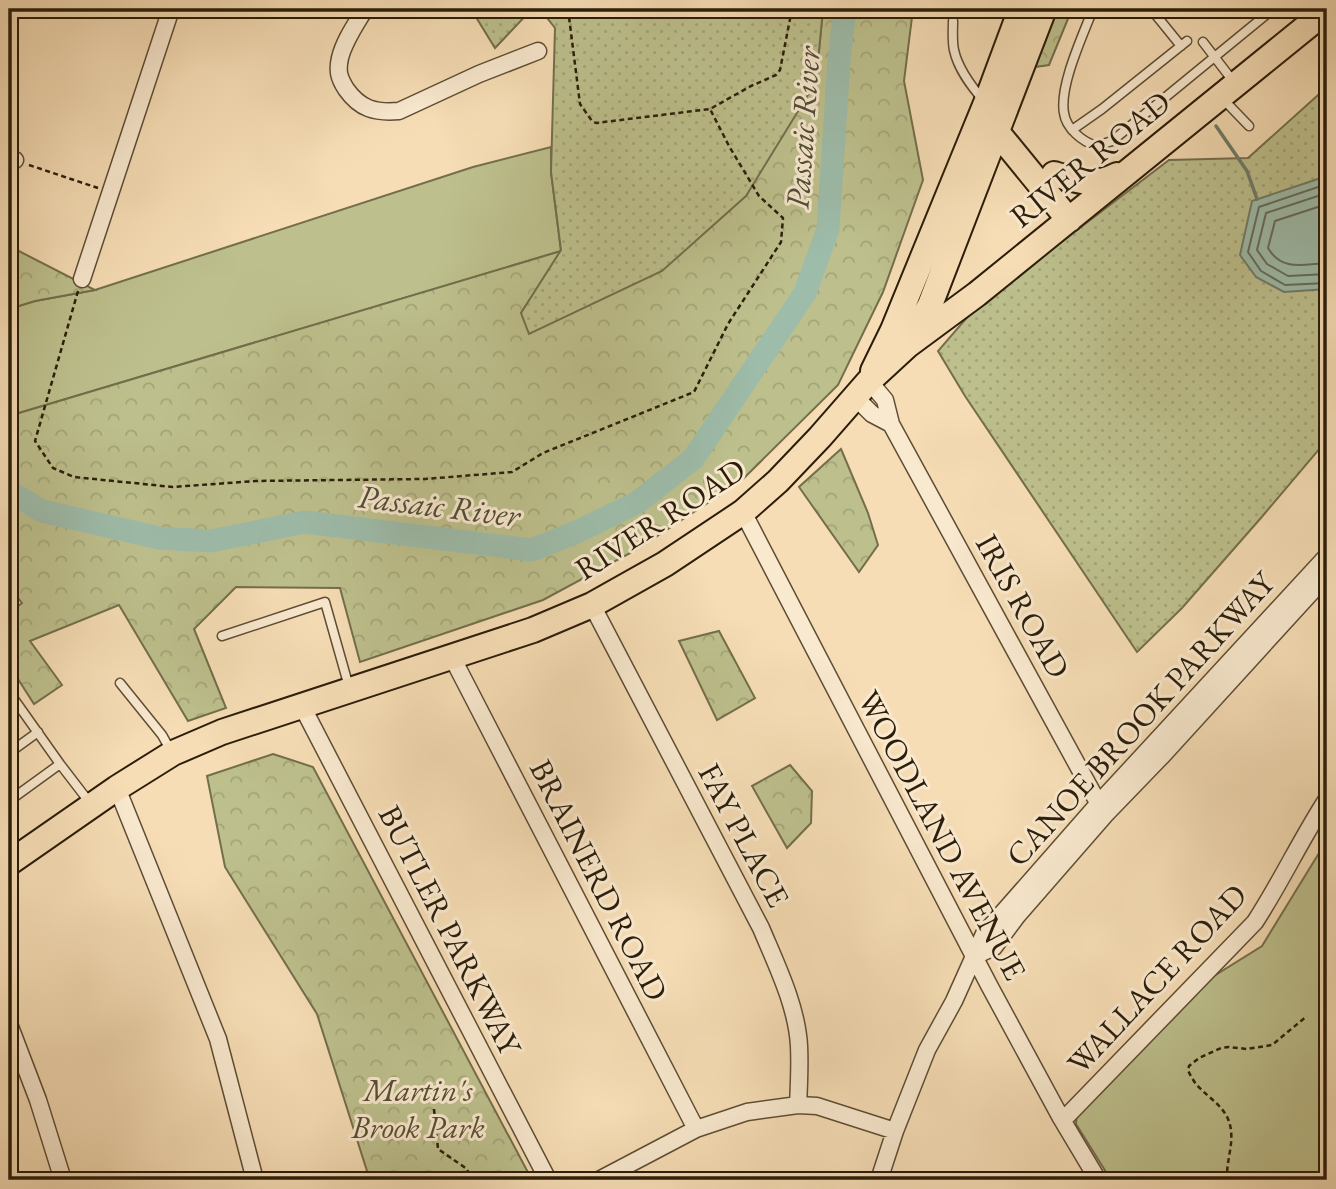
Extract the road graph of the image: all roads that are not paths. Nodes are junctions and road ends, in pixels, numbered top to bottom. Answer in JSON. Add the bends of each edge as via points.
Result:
{"nodes":[{"id":1,"x":171,"y":9,"type":"edge"},
{"id":2,"x":365,"y":9,"type":"edge"},
{"id":3,"x":1021,"y":9,"type":"edge"},
{"id":4,"x":1044,"y":9,"type":"edge"},
{"id":5,"x":1093,"y":9,"type":"edge"},
{"id":6,"x":1151,"y":9,"type":"edge"},
{"id":7,"x":1273,"y":9,"type":"edge"},
{"id":8,"x":953,"y":20,"type":"dead end"},
{"id":9,"x":1322,"y":20,"type":"edge"},
{"id":10,"x":1203,"y":42,"type":"dead end"},
{"id":11,"x":538,"y":51,"type":"dead end"},
{"id":12,"x":1215,"y":58,"type":"junction"},
{"id":13,"x":1227,"y":90,"type":"junction"},
{"id":14,"x":995,"y":117,"type":"junction"},
{"id":15,"x":1249,"y":126,"type":"dead end"},
{"id":16,"x":1072,"y":130,"type":"junction"},
{"id":17,"x":1139,"y":163,"type":"junction"},
{"id":18,"x":1054,"y":174,"type":"junction"},
{"id":19,"x":1075,"y":214,"type":"junction"},
{"id":20,"x":82,"y":279,"type":"road end"},
{"id":21,"x":908,"y":345,"type":"junction"},
{"id":22,"x":862,"y":389,"type":"junction"},
{"id":23,"x":743,"y":512,"type":"junction"},
{"id":24,"x":1327,"y":556,"type":"edge"},
{"id":25,"x":1327,"y":575,"type":"edge"},
{"id":26,"x":592,"y":605,"type":"junction"},
{"id":27,"x":222,"y":636,"type":"dead end"},
{"id":28,"x":452,"y":657,"type":"junction"},
{"id":29,"x":120,"y":683,"type":"dead end"},
{"id":30,"x":350,"y":690,"type":"junction"},
{"id":31,"x":9,"y":692,"type":"edge"},
{"id":32,"x":302,"y":706,"type":"junction"},
{"id":33,"x":38,"y":732,"type":"junction"},
{"id":34,"x":9,"y":753,"type":"edge"},
{"id":35,"x":173,"y":753,"type":"junction"},
{"id":36,"x":60,"y":764,"type":"junction"},
{"id":37,"x":117,"y":788,"type":"junction"},
{"id":38,"x":1327,"y":799,"type":"edge"},
{"id":39,"x":9,"y":800,"type":"edge"},
{"id":40,"x":92,"y":805,"type":"junction"},
{"id":41,"x":1102,"y":809,"type":"junction"},
{"id":42,"x":9,"y":863,"type":"edge"},
{"id":43,"x":975,"y":956,"type":"junction"},
{"id":44,"x":9,"y":1024,"type":"edge"},
{"id":45,"x":798,"y":1105,"type":"junction"},
{"id":46,"x":1061,"y":1118,"type":"junction"},
{"id":47,"x":696,"y":1129,"type":"junction"},
{"id":48,"x":895,"y":1131,"type":"junction"},
{"id":49,"x":62,"y":1180,"type":"edge"},
{"id":50,"x":255,"y":1180,"type":"edge"},
{"id":51,"x":548,"y":1180,"type":"edge"},
{"id":52,"x":599,"y":1180,"type":"edge"},
{"id":53,"x":879,"y":1180,"type":"edge"},
{"id":54,"x":1098,"y":1180,"type":"edge"}],
"edges":[{"from":1,"to":20,"type":"street"},
{"from":2,"to":11,"type":"street","via":[[342,49],[338,76],[353,98],[368,108],[399,111]]},
{"from":3,"to":14,"type":"main road"},
{"from":4,"to":14,"type":"main road"},
{"from":5,"to":16,"type":"lane","via":[[1066,83],[1063,105]]},
{"from":6,"to":16,"type":"lane","via":[[1184,43]]},
{"from":7,"to":12,"type":"lane"},
{"from":8,"to":14,"type":"lane","via":[[960,67]]},
{"from":9,"to":13,"type":"main road","name":"RIVER ROAD"},
{"from":10,"to":12,"type":"lane"},
{"from":12,"to":13,"type":"lane"},
{"from":12,"to":16,"type":"lane","via":[[1112,141],[1097,146]]},
{"from":13,"to":15,"type":"lane"},
{"from":13,"to":17,"type":"main road","name":"RIVER ROAD"},
{"from":14,"to":18,"type":"main road"},
{"from":14,"to":19,"type":"main road"},
{"from":14,"to":21,"type":"main road","via":[[930,304]]},
{"from":14,"to":22,"type":"main road"},
{"from":17,"to":18,"type":"main road","via":[[1100,182],[1078,182]]},
{"from":17,"to":19,"type":"main road","name":"RIVER ROAD"},
{"from":18,"to":19,"type":"main road"},
{"from":19,"to":21,"type":"main road","name":"RIVER ROAD"},
{"from":21,"to":22,"type":"main road","name":"RIVER ROAD"},
{"from":22,"to":23,"type":"main road","name":"RIVER ROAD","via":[[778,481]]},
{"from":22,"to":41,"type":"street","name":"IRIS ROAD","via":[[872,414],[891,424]]},
{"from":23,"to":26,"type":"main road","name":"RIVER ROAD"},
{"from":23,"to":43,"type":"street","name":"WOODLAND AVENUE"},
{"from":24,"to":41,"type":"street","name":"CANOE BROOK PARKWAY"},
{"from":25,"to":41,"type":"street","name":"CANOE BROOK PARKWAY","via":[[1188,728]]},
{"from":26,"to":28,"type":"main road","name":"RIVER ROAD"},
{"from":26,"to":45,"type":"street","name":"FAY PLACE","via":[[773,957],[787,991],[799,1044]]},
{"from":27,"to":30,"type":"lane","via":[[325,602]]},
{"from":28,"to":30,"type":"main road","name":"RIVER ROAD"},
{"from":28,"to":47,"type":"street","name":"BRAINERD ROAD"},
{"from":29,"to":35,"type":"lane"},
{"from":30,"to":32,"type":"main road","name":"RIVER ROAD"},
{"from":31,"to":33,"type":"lane"},
{"from":32,"to":35,"type":"main road","name":"RIVER ROAD"},
{"from":32,"to":51,"type":"street","name":"BUTLER PARKWAY"},
{"from":33,"to":34,"type":"lane"},
{"from":33,"to":36,"type":"lane"},
{"from":35,"to":37,"type":"main road","name":"RIVER ROAD"},
{"from":36,"to":39,"type":"lane"},
{"from":36,"to":40,"type":"lane"},
{"from":37,"to":40,"type":"main road","name":"RIVER ROAD"},
{"from":37,"to":50,"type":"street","via":[[218,1039]]},
{"from":38,"to":46,"type":"street","name":"WALLACE ROAD","via":[[1255,922]]},
{"from":40,"to":42,"type":"main road","name":"RIVER ROAD"},
{"from":41,"to":43,"type":"street","name":"CANOE BROOK PARKWAY","via":[[994,947]]},
{"from":43,"to":46,"type":"street","name":"WOODLAND AVENUE"},
{"from":43,"to":48,"type":"street","name":"CANOE BROOK PARKWAY","via":[[927,1050]]},
{"from":44,"to":49,"type":"street"},
{"from":45,"to":47,"type":"street","via":[[747,1112]]},
{"from":45,"to":48,"type":"street","via":[[817,1106]]},
{"from":46,"to":54,"type":"street","name":"WOODLAND AVENUE"},
{"from":47,"to":52,"type":"street"},
{"from":48,"to":53,"type":"street","name":"CANOE BROOK PARKWAY"}]}
